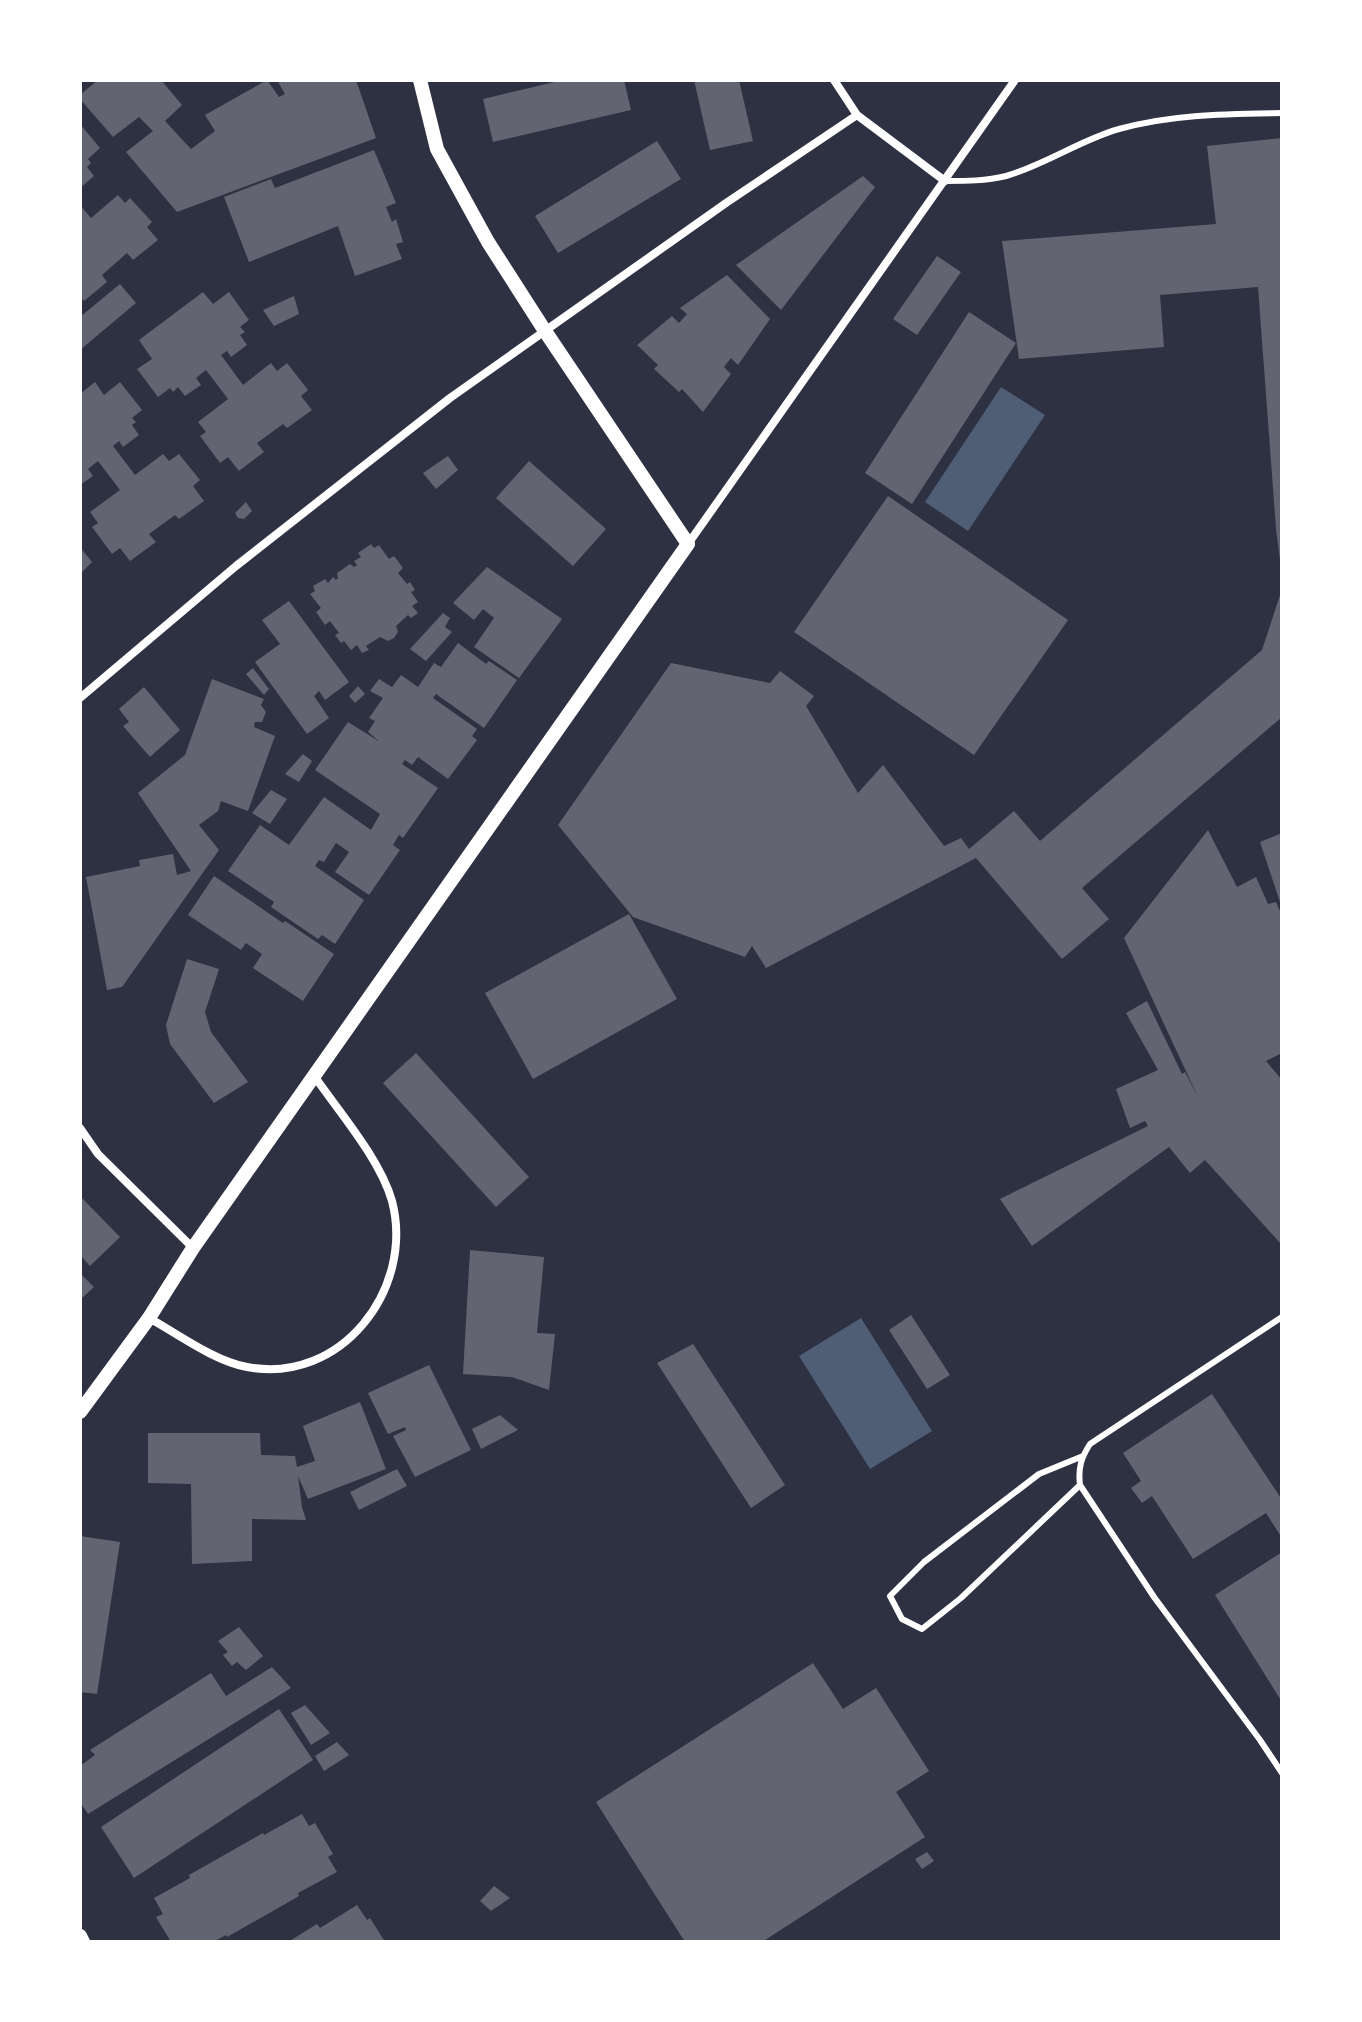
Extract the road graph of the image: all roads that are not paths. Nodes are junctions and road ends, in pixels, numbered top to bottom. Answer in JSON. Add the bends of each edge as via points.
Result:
{"nodes":[{"id":1,"x":420,"y":80,"type":"edge"},
{"id":2,"x":834,"y":80,"type":"edge"},
{"id":3,"x":1015,"y":80,"type":"edge"},
{"id":4,"x":1282,"y":113,"type":"edge"},
{"id":5,"x":857,"y":115,"type":"junction"},
{"id":6,"x":945,"y":181,"type":"junction"},
{"id":7,"x":545,"y":331,"type":"junction"},
{"id":8,"x":688,"y":544,"type":"junction"},
{"id":9,"x":80,"y":698,"type":"edge"},
{"id":10,"x":315,"y":1077,"type":"junction"},
{"id":11,"x":80,"y":1128,"type":"edge"},
{"id":12,"x":193,"y":1248,"type":"junction"},
{"id":13,"x":1282,"y":1317,"type":"edge"},
{"id":14,"x":149,"y":1318,"type":"junction"},
{"id":15,"x":80,"y":1412,"type":"edge"},
{"id":16,"x":1083,"y":1456,"type":"junction"},
{"id":17,"x":1080,"y":1485,"type":"junction"},
{"id":18,"x":1282,"y":1773,"type":"edge"},
{"id":19,"x":80,"y":1936,"type":"edge"},
{"id":20,"x":83,"y":1942,"type":"edge"}],
"edges":[{"from":1,"to":7,"type":"street","via":[[437,149]]},
{"from":2,"to":5,"type":"street"},
{"from":3,"to":6,"type":"street"},
{"from":4,"to":6,"type":"lane","via":[[1200,114],[1146,122],[1009,175]]},
{"from":5,"to":6,"type":"street"},
{"from":5,"to":7,"type":"street"},
{"from":6,"to":8,"type":"street"},
{"from":7,"to":8,"type":"street"},
{"from":7,"to":9,"type":"street","via":[[450,398],[236,566]]},
{"from":8,"to":10,"type":"street"},
{"from":10,"to":12,"type":"street"},
{"from":10,"to":14,"type":"street","via":[[382,1174],[391,1199],[397,1226],[381,1299],[357,1332],[331,1354],[277,1369],[246,1367],[216,1356]]},
{"from":11,"to":12,"type":"street","via":[[98,1154]]},
{"from":12,"to":14,"type":"street"},
{"from":13,"to":16,"type":"lane","via":[[1090,1444]]},
{"from":14,"to":15,"type":"street"},
{"from":16,"to":17,"type":"lane"},
{"from":16,"to":17,"type":"lane","via":[[1039,1474],[924,1562],[890,1596],[902,1619],[922,1629]]},
{"from":17,"to":18,"type":"lane"},
{"from":19,"to":20,"type":"street"}]}
